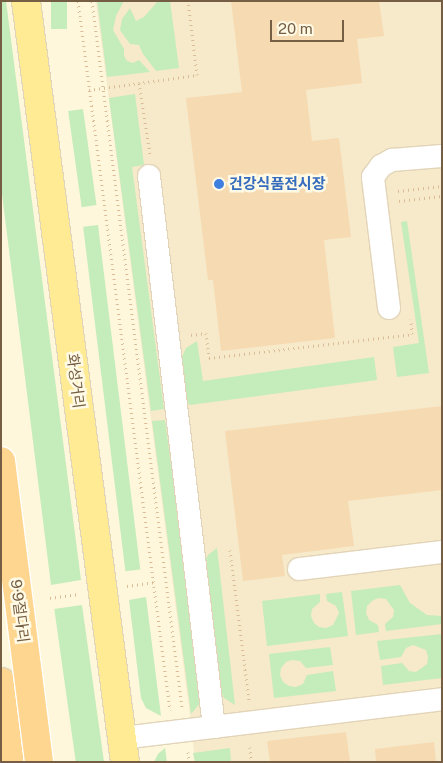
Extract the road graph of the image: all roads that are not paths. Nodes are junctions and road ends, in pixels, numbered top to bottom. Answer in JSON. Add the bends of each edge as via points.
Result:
{"nodes":[{"id":1,"x":26,"y":1,"type":"edge"},
{"id":2,"x":442,"y":156,"type":"edge"},
{"id":3,"x":149,"y":176,"type":"road end"},
{"id":4,"x":400,"y":311,"type":"road end"},
{"id":5,"x":1,"y":461,"type":"edge"},
{"id":6,"x":442,"y":552,"type":"edge"},
{"id":7,"x":299,"y":569,"type":"dead end"},
{"id":8,"x":1,"y":682,"type":"edge"},
{"id":9,"x":442,"y":699,"type":"edge"},
{"id":10,"x":214,"y":726,"type":"junction"},
{"id":11,"x":124,"y":750,"type":"edge"},
{"id":12,"x":11,"y":762,"type":"edge"},
{"id":13,"x":39,"y":762,"type":"edge"}],
"edges":[{"from":1,"to":11,"type":"main road","name":"화성거리"},
{"from":2,"to":4,"type":"street","via":[[392,160],[381,166],[373,177]]},
{"from":3,"to":10,"type":"street"},
{"from":5,"to":13,"type":"highway","name":"9·9절다리","bridge":true},
{"from":6,"to":7,"type":"street"},
{"from":8,"to":12,"type":"highway"},
{"from":9,"to":10,"type":"street"},
{"from":10,"to":11,"type":"street","via":[[179,731]]}]}
